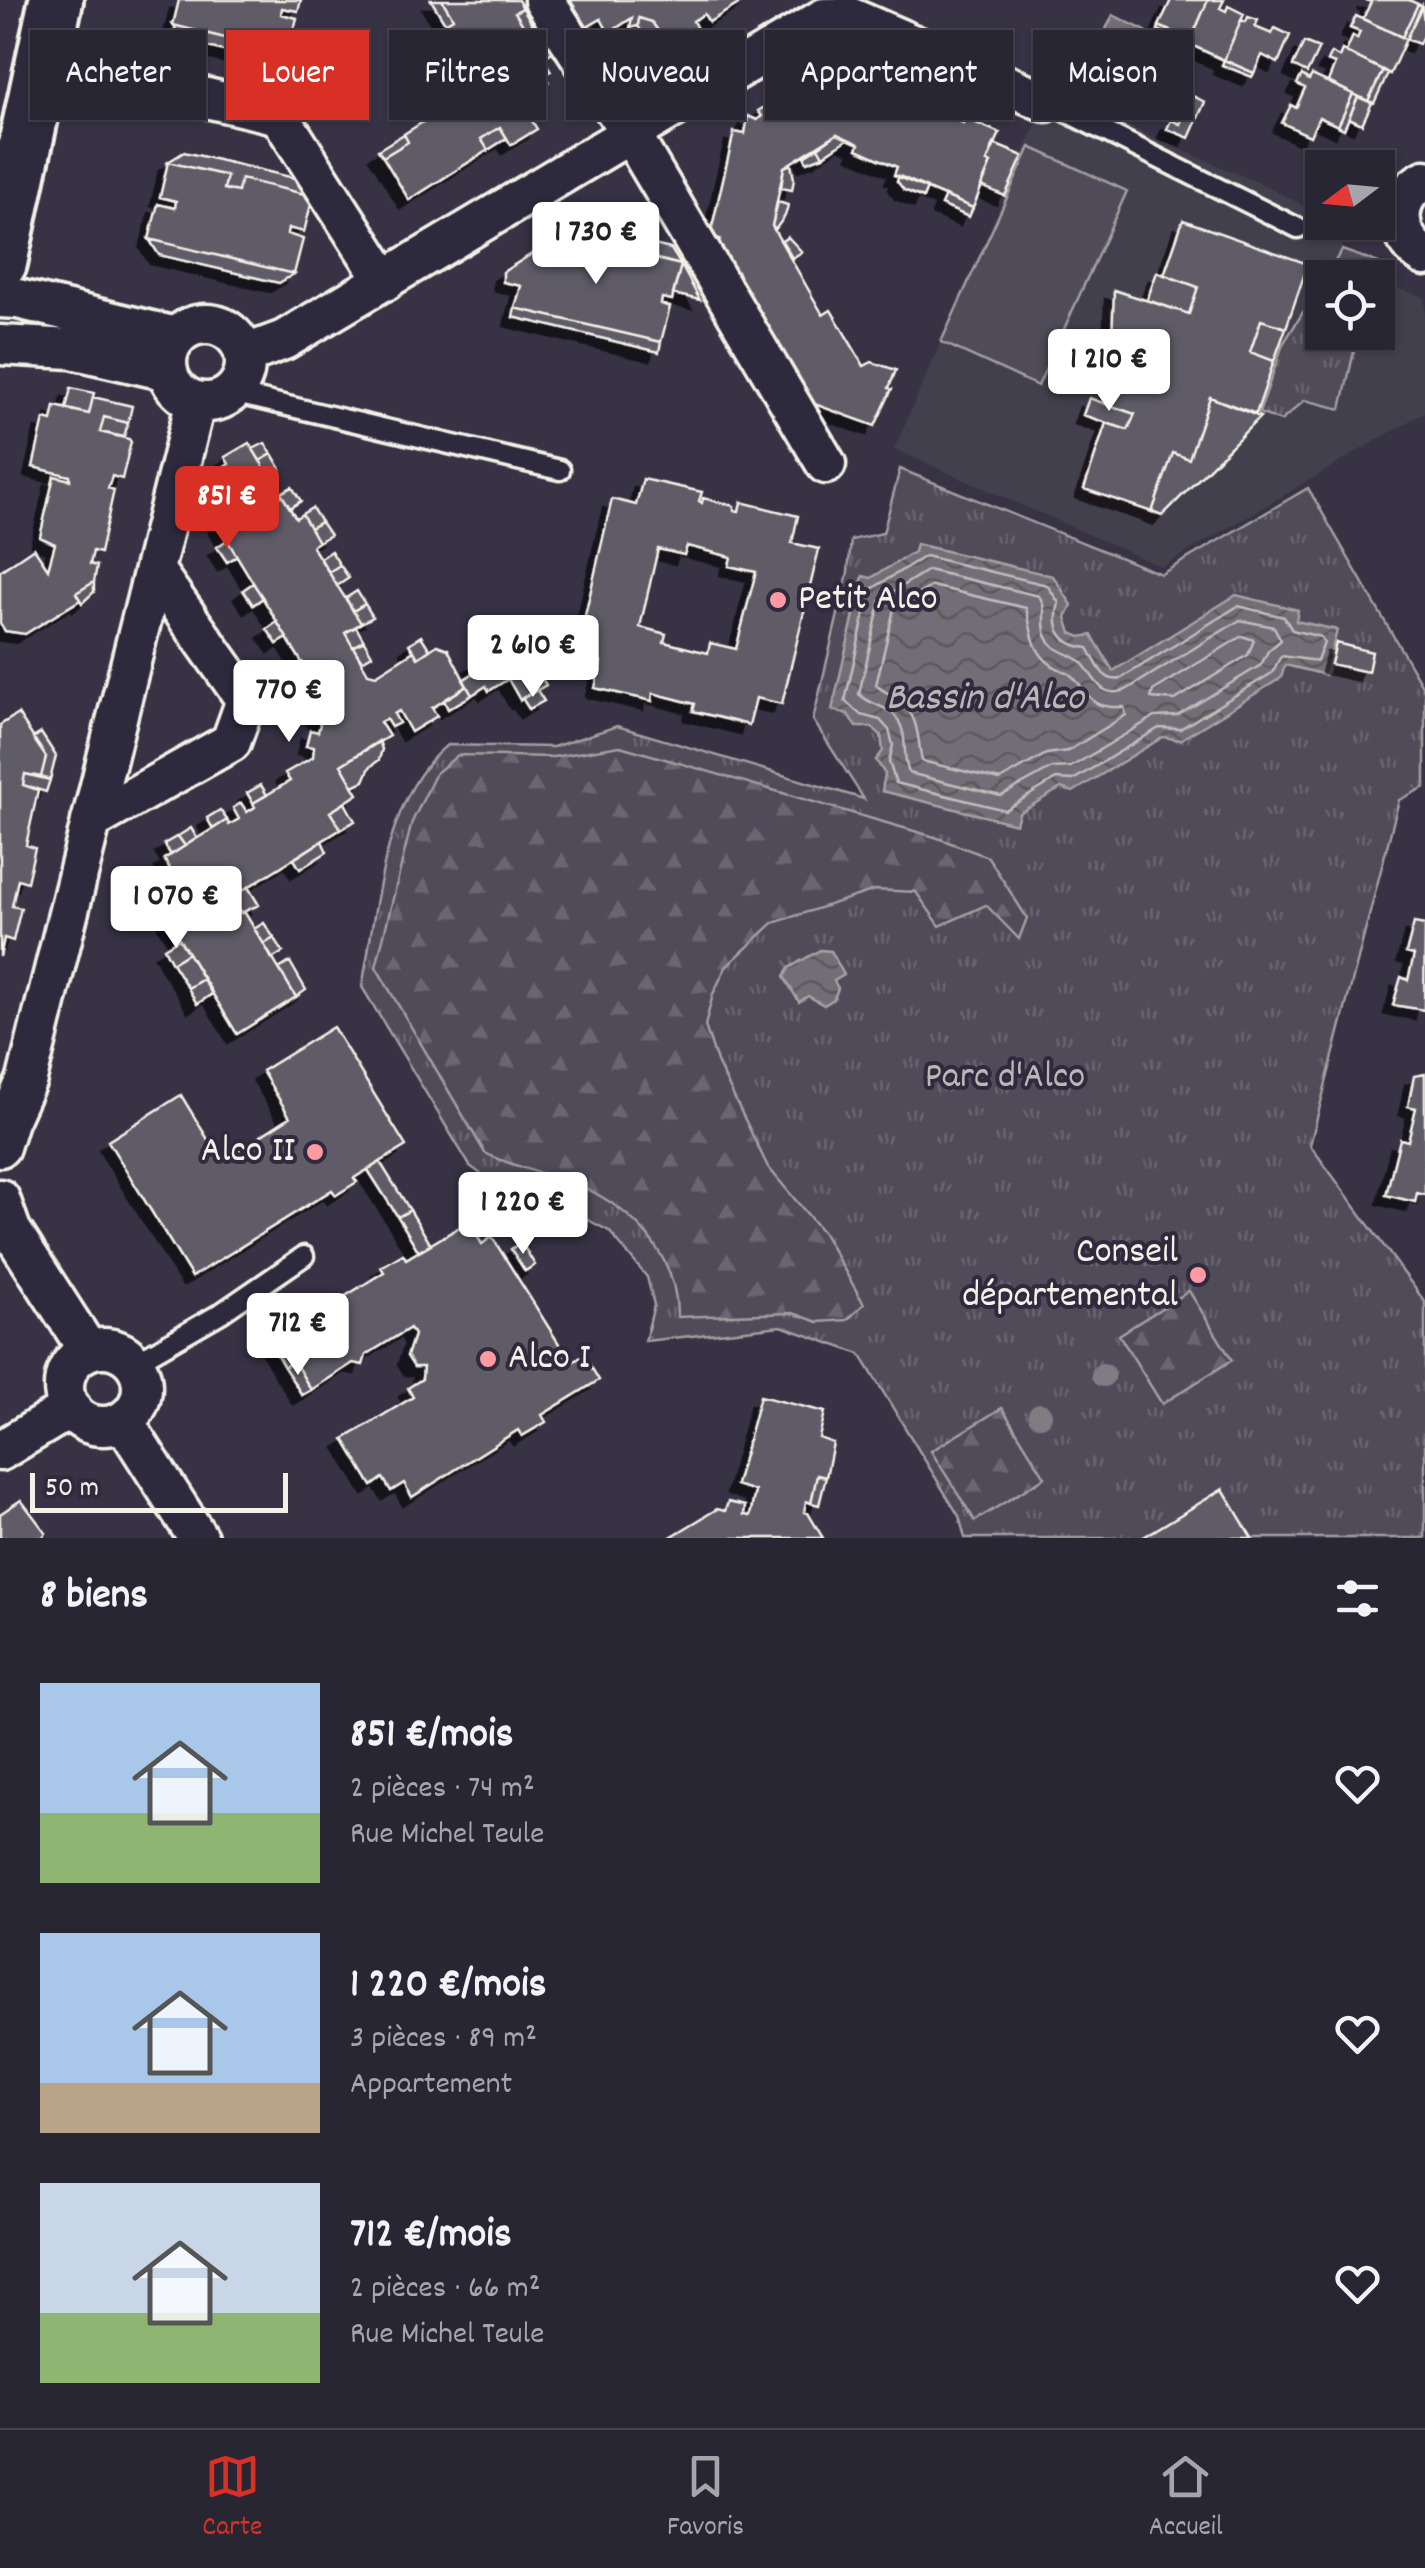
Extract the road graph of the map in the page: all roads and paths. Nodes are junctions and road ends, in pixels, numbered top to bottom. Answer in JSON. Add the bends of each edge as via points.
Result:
{"nodes":[{"id":1,"x":56,"y":0,"type":"edge"},
{"id":2,"x":544,"y":0,"type":"edge"},
{"id":3,"x":1033,"y":96,"type":"edge"},
{"id":4,"x":206,"y":98,"type":"edge"},
{"id":5,"x":1082,"y":120,"type":"edge"},
{"id":6,"x":630,"y":133,"type":"junction"},
{"id":7,"x":1425,"y":180,"type":"edge"},
{"id":8,"x":1298,"y":228,"type":"dead end"},
{"id":9,"x":1425,"y":256,"type":"edge"},
{"id":10,"x":0,"y":263,"type":"edge"},
{"id":11,"x":385,"y":281,"type":"junction"},
{"id":12,"x":0,"y":298,"type":"edge"},
{"id":13,"x":0,"y":345,"type":"edge"},
{"id":14,"x":172,"y":354,"type":"junction"},
{"id":15,"x":244,"y":354,"type":"junction"},
{"id":16,"x":214,"y":397,"type":"junction"},
{"id":17,"x":826,"y":464,"type":"dead end"},
{"id":18,"x":560,"y":470,"type":"dead end"},
{"id":19,"x":154,"y":570,"type":"junction"},
{"id":20,"x":91,"y":821,"type":"junction"},
{"id":21,"x":0,"y":1147,"type":"edge"},
{"id":22,"x":0,"y":1199,"type":"edge"},
{"id":23,"x":304,"y":1256,"type":"dead end"},
{"id":24,"x":88,"y":1350,"type":"junction"},
{"id":25,"x":134,"y":1363,"type":"junction"},
{"id":26,"x":71,"y":1408,"type":"junction"},
{"id":27,"x":124,"y":1422,"type":"junction"},
{"id":28,"x":0,"y":1451,"type":"edge"},
{"id":29,"x":198,"y":1538,"type":"edge"}],
"edges":[{"from":1,"to":10,"type":"street"},
{"from":2,"to":6,"type":"street"},
{"from":3,"to":6,"type":"street","via":[[838,16],[812,23]]},
{"from":4,"to":11,"type":"street","via":[[279,115]]},
{"from":5,"to":8,"type":"lane"},
{"from":6,"to":11,"type":"street"},
{"from":6,"to":17,"type":"street"},
{"from":7,"to":9,"type":"street","via":[[1408,192],[1400,218],[1410,245]]},
{"from":11,"to":15,"type":"street","via":[[284,340]]},
{"from":12,"to":14,"type":"street"},
{"from":13,"to":14,"type":"street"},
{"from":14,"to":15,"type":"street","via":[[197,325],[222,326]]},
{"from":14,"to":16,"type":"street","via":[[178,390]]},
{"from":15,"to":16,"type":"street","via":[[243,375]]},
{"from":16,"to":18,"type":"lane"},
{"from":16,"to":19,"type":"street"},
{"from":19,"to":20,"type":"street"},
{"from":19,"to":20,"type":"street","via":[[246,700],[231,742]]},
{"from":20,"to":21,"type":"street","via":[[27,1079]]},
{"from":22,"to":24,"type":"street","via":[[11,1230]]},
{"from":23,"to":25,"type":"lane"},
{"from":24,"to":25,"type":"street","via":[[113,1349]]},
{"from":24,"to":26,"type":"street","via":[[66,1375]]},
{"from":25,"to":27,"type":"street","via":[[141,1396]]},
{"from":26,"to":27,"type":"street","via":[[92,1424]]},
{"from":26,"to":28,"type":"street"},
{"from":27,"to":29,"type":"street"}]}
